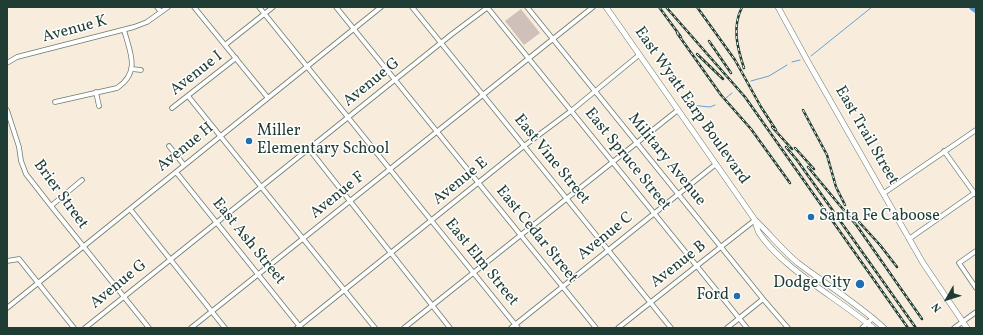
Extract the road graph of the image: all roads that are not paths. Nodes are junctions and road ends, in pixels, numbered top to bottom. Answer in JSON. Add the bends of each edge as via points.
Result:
{"nodes":[{"id":1,"x":157,"y":7,"type":"edge"},
{"id":2,"x":168,"y":7,"type":"edge"},
{"id":3,"x":194,"y":7,"type":"edge"},
{"id":4,"x":260,"y":7,"type":"edge"},
{"id":5,"x":273,"y":7,"type":"edge"},
{"id":6,"x":336,"y":7,"type":"edge"},
{"id":7,"x":381,"y":7,"type":"edge"},
{"id":8,"x":412,"y":7,"type":"edge"},
{"id":9,"x":487,"y":7,"type":"edge"},
{"id":10,"x":527,"y":7,"type":"edge"},
{"id":11,"x":593,"y":7,"type":"edge"},
{"id":12,"x":606,"y":7,"type":"edge"},
{"id":13,"x":778,"y":7,"type":"edge"},
{"id":14,"x":161,"y":12,"type":"junction"},
{"id":15,"x":265,"y":14,"type":"junction"},
{"id":16,"x":354,"y":29,"type":"junction"},
{"id":17,"x":124,"y":30,"type":"junction"},
{"id":18,"x":553,"y":39,"type":"junction"},
{"id":19,"x":441,"y":43,"type":"junction"},
{"id":20,"x":225,"y":46,"type":"junction"},
{"id":21,"x":639,"y":55,"type":"junction"},
{"id":22,"x":236,"y":58,"type":"junction"},
{"id":23,"x":530,"y":58,"type":"junction"},
{"id":24,"x":7,"y":63,"type":"edge"},
{"id":25,"x":307,"y":66,"type":"junction"},
{"id":26,"x":132,"y":69,"type":"junction"},
{"id":27,"x":140,"y":70,"type":"dead end"},
{"id":28,"x":395,"y":80,"type":"junction"},
{"id":29,"x":596,"y":91,"type":"junction"},
{"id":30,"x":96,"y":92,"type":"junction"},
{"id":31,"x":483,"y":95,"type":"junction"},
{"id":32,"x":188,"y":96,"type":"junction"},
{"id":33,"x":268,"y":98,"type":"junction"},
{"id":34,"x":55,"y":102,"type":"dead end"},
{"id":35,"x":99,"y":106,"type":"dead end"},
{"id":36,"x":172,"y":108,"type":"dead end"},
{"id":37,"x":7,"y":110,"type":"edge"},
{"id":38,"x":678,"y":110,"type":"junction"},
{"id":39,"x":571,"y":111,"type":"junction"},
{"id":40,"x":348,"y":117,"type":"junction"},
{"id":41,"x":976,"y":130,"type":"edge"},
{"id":42,"x":437,"y":132,"type":"junction"},
{"id":43,"x":221,"y":136,"type":"junction"},
{"id":44,"x":637,"y":143,"type":"junction"},
{"id":45,"x":168,"y":146,"type":"dead end"},
{"id":46,"x":524,"y":146,"type":"junction"},
{"id":47,"x":309,"y":149,"type":"junction"},
{"id":48,"x":944,"y":151,"type":"junction"},
{"id":49,"x":613,"y":162,"type":"junction"},
{"id":50,"x":716,"y":164,"type":"junction"},
{"id":51,"x":184,"y":165,"type":"junction"},
{"id":52,"x":390,"y":169,"type":"junction"},
{"id":53,"x":176,"y":172,"type":"junction"},
{"id":54,"x":82,"y":180,"type":"dead end"},
{"id":55,"x":479,"y":183,"type":"junction"},
{"id":56,"x":262,"y":187,"type":"junction"},
{"id":57,"x":678,"y":194,"type":"junction"},
{"id":58,"x":884,"y":194,"type":"junction"},
{"id":59,"x":976,"y":194,"type":"edge"},
{"id":60,"x":567,"y":199,"type":"junction"},
{"id":61,"x":350,"y":201,"type":"junction"},
{"id":62,"x":51,"y":206,"type":"junction"},
{"id":63,"x":130,"y":209,"type":"junction"},
{"id":64,"x":655,"y":213,"type":"junction"},
{"id":65,"x":755,"y":220,"type":"junction"},
{"id":66,"x":431,"y":221,"type":"junction"},
{"id":67,"x":217,"y":223,"type":"junction"},
{"id":68,"x":521,"y":235,"type":"junction"},
{"id":69,"x":303,"y":238,"type":"junction"},
{"id":70,"x":909,"y":239,"type":"junction"},
{"id":71,"x":84,"y":246,"type":"junction"},
{"id":72,"x":721,"y":247,"type":"junction"},
{"id":73,"x":608,"y":250,"type":"junction"},
{"id":74,"x":976,"y":251,"type":"edge"},
{"id":75,"x":391,"y":253,"type":"junction"},
{"id":76,"x":170,"y":260,"type":"junction"},
{"id":77,"x":7,"y":261,"type":"edge"},
{"id":78,"x":697,"y":266,"type":"junction"},
{"id":79,"x":473,"y":273,"type":"junction"},
{"id":80,"x":258,"y":275,"type":"junction"},
{"id":81,"x":38,"y":283,"type":"junction"},
{"id":82,"x":562,"y":287,"type":"junction"},
{"id":83,"x":976,"y":288,"type":"edge"},
{"id":84,"x":345,"y":290,"type":"junction"},
{"id":85,"x":124,"y":297,"type":"junction"},
{"id":86,"x":763,"y":299,"type":"junction"},
{"id":87,"x":651,"y":302,"type":"junction"},
{"id":88,"x":433,"y":306,"type":"junction"},
{"id":89,"x":7,"y":308,"type":"edge"},
{"id":90,"x":212,"y":312,"type":"junction"},
{"id":91,"x":976,"y":312,"type":"edge"},
{"id":92,"x":739,"y":318,"type":"junction"},
{"id":93,"x":873,"y":318,"type":"junction"},
{"id":94,"x":963,"y":322,"type":"junction"},
{"id":95,"x":868,"y":324,"type":"junction"},
{"id":96,"x":516,"y":326,"type":"edge"},
{"id":97,"x":299,"y":327,"type":"edge"},
{"id":98,"x":74,"y":328,"type":"edge"},
{"id":99,"x":85,"y":328,"type":"edge"},
{"id":100,"x":149,"y":328,"type":"edge"},
{"id":101,"x":191,"y":328,"type":"edge"},
{"id":102,"x":225,"y":328,"type":"edge"},
{"id":103,"x":375,"y":328,"type":"edge"},
{"id":104,"x":404,"y":328,"type":"edge"},
{"id":105,"x":450,"y":328,"type":"edge"},
{"id":106,"x":511,"y":328,"type":"edge"},
{"id":107,"x":596,"y":328,"type":"edge"},
{"id":108,"x":618,"y":328,"type":"edge"},
{"id":109,"x":671,"y":328,"type":"edge"},
{"id":110,"x":727,"y":328,"type":"edge"},
{"id":111,"x":747,"y":328,"type":"edge"},
{"id":112,"x":788,"y":328,"type":"edge"},
{"id":113,"x":862,"y":328,"type":"edge"},
{"id":114,"x":873,"y":328,"type":"edge"},
{"id":115,"x":884,"y":328,"type":"edge"},
{"id":116,"x":954,"y":328,"type":"edge"},
{"id":117,"x":967,"y":328,"type":"edge"}],
"edges":[{"from":1,"to":14,"type":"street"},
{"from":2,"to":14,"type":"street","name":"Avenue K"},
{"from":3,"to":20,"type":"street"},
{"from":4,"to":15,"type":"street","name":"East Elm Street"},
{"from":5,"to":15,"type":"street"},
{"from":6,"to":16,"type":"street","name":"East Cedar Street"},
{"from":7,"to":16,"type":"street","name":"Avenue H"},
{"from":8,"to":19,"type":"street","name":"East Vine Street"},
{"from":9,"to":19,"type":"street","name":"Avenue G"},
{"from":9,"to":23,"type":"street","name":"East Spruce Street"},
{"from":10,"to":18,"type":"street","name":"Military Avenue"},
{"from":11,"to":18,"type":"street","name":"Avenue F"},
{"from":12,"to":21,"type":"main road","name":"East Wyatt Earp Boulevard"},
{"from":13,"to":58,"type":"main road","name":"East Trail Street"},
{"from":14,"to":17,"type":"street","name":"Avenue K","via":[[147,22]]},
{"from":15,"to":20,"type":"street"},
{"from":15,"to":25,"type":"street","name":"East Elm Street"},
{"from":16,"to":25,"type":"street","name":"Avenue H"},
{"from":16,"to":28,"type":"street","name":"East Cedar Street"},
{"from":17,"to":24,"type":"street","name":"Avenue K","via":[[17,57]]},
{"from":17,"to":26,"type":"street"},
{"from":18,"to":23,"type":"street","name":"Avenue F"},
{"from":18,"to":29,"type":"street","name":"Military Avenue"},
{"from":19,"to":28,"type":"street","name":"Avenue G"},
{"from":19,"to":31,"type":"street","name":"East Vine Street"},
{"from":20,"to":22,"type":"street"},
{"from":21,"to":29,"type":"street","name":"Avenue E"},
{"from":21,"to":38,"type":"main road","name":"East Wyatt Earp Boulevard"},
{"from":22,"to":32,"type":"street","name":"Avenue I"},
{"from":22,"to":33,"type":"street"},
{"from":23,"to":31,"type":"street","name":"Avenue F"},
{"from":23,"to":39,"type":"street","name":"East Spruce Street"},
{"from":25,"to":33,"type":"street","name":"Avenue H"},
{"from":25,"to":40,"type":"street","name":"East Elm Street"},
{"from":26,"to":27,"type":"street"},
{"from":26,"to":30,"type":"street","via":[[130,75],[117,88]]},
{"from":28,"to":40,"type":"street","name":"Avenue G"},
{"from":28,"to":42,"type":"street","name":"East Cedar Street"},
{"from":29,"to":39,"type":"street","name":"Avenue E"},
{"from":29,"to":44,"type":"street","name":"Military Avenue"},
{"from":30,"to":34,"type":"street"},
{"from":30,"to":35,"type":"street"},
{"from":31,"to":42,"type":"street","name":"Avenue F"},
{"from":31,"to":46,"type":"street","name":"East Vine Street"},
{"from":32,"to":36,"type":"street","name":"Avenue I"},
{"from":32,"to":43,"type":"street"},
{"from":33,"to":43,"type":"street","name":"Avenue H"},
{"from":37,"to":62,"type":"street","name":"Brier Street","via":[[26,174]]},
{"from":38,"to":44,"type":"street"},
{"from":38,"to":50,"type":"main road","name":"East Wyatt Earp Boulevard"},
{"from":39,"to":46,"type":"street","name":"Avenue E"},
{"from":39,"to":49,"type":"street","name":"East Spruce Street"},
{"from":40,"to":47,"type":"street","name":"Avenue G"},
{"from":40,"to":52,"type":"street","name":"East Elm Street"},
{"from":41,"to":48,"type":"street"},
{"from":42,"to":52,"type":"street","name":"Avenue F"},
{"from":42,"to":55,"type":"street","name":"East Cedar Street"},
{"from":43,"to":51,"type":"street","name":"Avenue H"},
{"from":43,"to":56,"type":"street"},
{"from":44,"to":49,"type":"street"},
{"from":44,"to":57,"type":"street","name":"Military Avenue"},
{"from":45,"to":51,"type":"street"},
{"from":46,"to":55,"type":"street","name":"Avenue E"},
{"from":46,"to":60,"type":"street","name":"East Vine Street"},
{"from":47,"to":56,"type":"street","name":"Avenue G"},
{"from":47,"to":61,"type":"street"},
{"from":48,"to":58,"type":"street"},
{"from":48,"to":59,"type":"street"},
{"from":49,"to":60,"type":"street"},
{"from":49,"to":64,"type":"street","name":"East Spruce Street"},
{"from":50,"to":57,"type":"street","name":"Avenue C"},
{"from":50,"to":65,"type":"main road","name":"East Wyatt Earp Boulevard"},
{"from":51,"to":53,"type":"street","name":"Avenue H"},
{"from":52,"to":61,"type":"street","name":"Avenue F"},
{"from":52,"to":66,"type":"street","name":"East Elm Street"},
{"from":53,"to":63,"type":"street","name":"Avenue H"},
{"from":53,"to":67,"type":"street","name":"East Ash Street"},
{"from":54,"to":62,"type":"street"},
{"from":55,"to":66,"type":"street","name":"Avenue E"},
{"from":55,"to":68,"type":"street","name":"East Cedar Street"},
{"from":56,"to":67,"type":"street","name":"Avenue G"},
{"from":56,"to":69,"type":"street"},
{"from":57,"to":64,"type":"street","name":"Avenue C"},
{"from":57,"to":72,"type":"street","name":"Military Avenue"},
{"from":58,"to":70,"type":"main road","name":"East Trail Street"},
{"from":59,"to":70,"type":"street"},
{"from":60,"to":68,"type":"street"},
{"from":60,"to":73,"type":"street","name":"East Vine Street"},
{"from":61,"to":69,"type":"street","name":"Avenue F"},
{"from":61,"to":75,"type":"street"},
{"from":62,"to":71,"type":"street","name":"Brier Street"},
{"from":63,"to":71,"type":"street","name":"Avenue H"},
{"from":63,"to":76,"type":"street"},
{"from":64,"to":73,"type":"street","name":"Avenue C"},
{"from":64,"to":78,"type":"street","name":"East Spruce Street"},
{"from":65,"to":72,"type":"street","name":"Avenue B"},
{"from":65,"to":93,"type":"main road","name":"East Wyatt Earp Boulevard","via":[[797,262]]},
{"from":65,"to":95,"type":"main road","name":"East Wyatt Earp Boulevard","via":[[758,231],[790,266]]},
{"from":66,"to":75,"type":"street","name":"Avenue E"},
{"from":66,"to":79,"type":"street","name":"East Elm Street"},
{"from":67,"to":76,"type":"street","name":"Avenue G"},
{"from":67,"to":80,"type":"street","name":"East Ash Street"},
{"from":68,"to":79,"type":"street"},
{"from":68,"to":82,"type":"street","name":"East Cedar Street"},
{"from":69,"to":80,"type":"street","name":"Avenue F"},
{"from":69,"to":84,"type":"street"},
{"from":70,"to":94,"type":"main road","name":"East Trail Street"},
{"from":71,"to":81,"type":"street","name":"Avenue H"},
{"from":71,"to":85,"type":"street","name":"Brier Street"},
{"from":72,"to":78,"type":"street","name":"Avenue B"},
{"from":72,"to":86,"type":"street","name":"Military Avenue"},
{"from":73,"to":82,"type":"street","name":"Avenue C"},
{"from":73,"to":87,"type":"street","name":"East Vine Street"},
{"from":74,"to":83,"type":"street","via":[[959,263]]},
{"from":75,"to":84,"type":"street","name":"Avenue E"},
{"from":75,"to":88,"type":"street"},
{"from":76,"to":85,"type":"street","name":"Avenue G"},
{"from":76,"to":90,"type":"street"},
{"from":77,"to":81,"type":"street","via":[[19,259]]},
{"from":78,"to":87,"type":"street","name":"Avenue B"},
{"from":78,"to":92,"type":"street","name":"East Spruce Street"},
{"from":79,"to":88,"type":"street"},
{"from":79,"to":96,"type":"street","name":"East Elm Street"},
{"from":80,"to":90,"type":"street","name":"Avenue F"},
{"from":80,"to":97,"type":"street","name":"East Ash Street"},
{"from":81,"to":89,"type":"street","name":"Avenue H"},
{"from":81,"to":98,"type":"street"},
{"from":82,"to":96,"type":"street","name":"Avenue C"},
{"from":82,"to":107,"type":"street","name":"East Cedar Street"},
{"from":84,"to":97,"type":"street","name":"Avenue E"},
{"from":84,"to":103,"type":"street"},
{"from":85,"to":99,"type":"street","name":"Avenue G"},
{"from":85,"to":100,"type":"street","name":"Brier Street"},
{"from":86,"to":92,"type":"street"},
{"from":86,"to":112,"type":"street","name":"Military Avenue"},
{"from":87,"to":108,"type":"street","name":"Avenue B"},
{"from":87,"to":109,"type":"street","name":"East Vine Street"},
{"from":88,"to":104,"type":"street"},
{"from":88,"to":105,"type":"street"},
{"from":90,"to":101,"type":"street","name":"Avenue F"},
{"from":90,"to":102,"type":"street"},
{"from":91,"to":94,"type":"street"},
{"from":92,"to":110,"type":"street"},
{"from":92,"to":111,"type":"street","name":"East Spruce Street"},
{"from":93,"to":95,"type":"street"},
{"from":93,"to":115,"type":"main road","name":"East Wyatt Earp Boulevard"},
{"from":94,"to":116,"type":"street"},
{"from":94,"to":117,"type":"main road","name":"East Trail Street"},
{"from":95,"to":113,"type":"street"},
{"from":95,"to":114,"type":"main road","name":"East Wyatt Earp Boulevard"},
{"from":96,"to":106,"type":"street","name":"Avenue C"}]}
